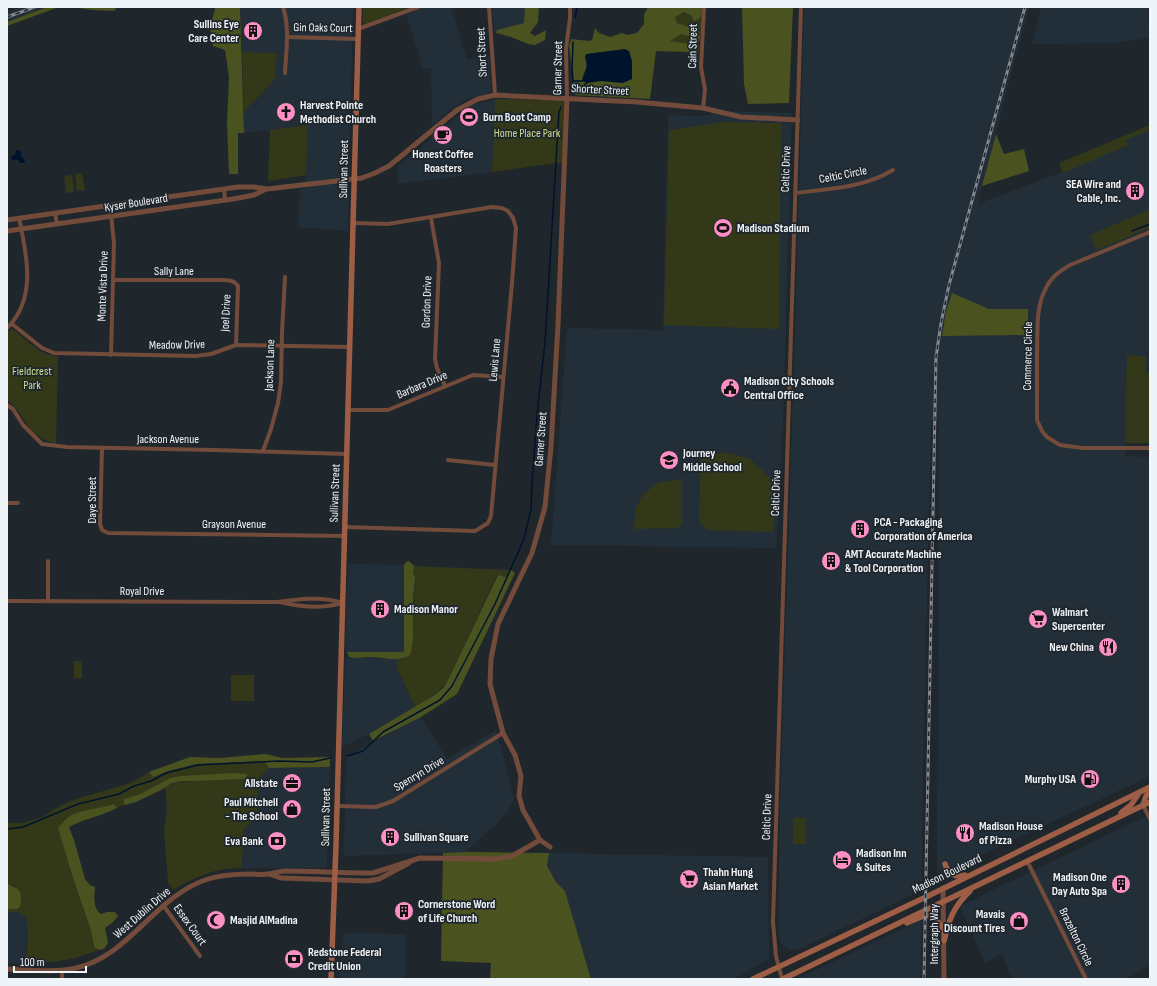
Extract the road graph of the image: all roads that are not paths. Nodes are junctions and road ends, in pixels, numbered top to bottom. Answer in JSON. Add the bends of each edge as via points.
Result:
{"nodes":[{"id":1,"x":283,"y":7,"type":"edge"},
{"id":2,"x":359,"y":7,"type":"edge"},
{"id":3,"x":418,"y":7,"type":"edge"},
{"id":4,"x":489,"y":7,"type":"edge"},
{"id":5,"x":570,"y":7,"type":"edge"},
{"id":6,"x":704,"y":7,"type":"edge"},
{"id":7,"x":801,"y":7,"type":"edge"},
{"id":8,"x":358,"y":29,"type":"junction"},
{"id":9,"x":287,"y":37,"type":"junction"},
{"id":10,"x":358,"y":39,"type":"junction"},
{"id":11,"x":285,"y":73,"type":"dead end"},
{"id":12,"x":495,"y":95,"type":"junction"},
{"id":13,"x":567,"y":98,"type":"junction"},
{"id":14,"x":703,"y":108,"type":"junction"},
{"id":15,"x":798,"y":120,"type":"junction"},
{"id":16,"x":893,"y":170,"type":"dead end"},
{"id":17,"x":354,"y":178,"type":"junction"},
{"id":18,"x":224,"y":189,"type":"junction"},
{"id":19,"x":267,"y":189,"type":"junction"},
{"id":20,"x":795,"y":193,"type":"junction"},
{"id":21,"x":225,"y":200,"type":"junction"},
{"id":22,"x":110,"y":205,"type":"junction"},
{"id":23,"x":55,"y":213,"type":"junction"},
{"id":24,"x":111,"y":217,"type":"junction"},
{"id":25,"x":19,"y":218,"type":"junction"},
{"id":26,"x":431,"y":218,"type":"junction"},
{"id":27,"x":7,"y":220,"type":"edge"},
{"id":28,"x":354,"y":223,"type":"junction"},
{"id":29,"x":57,"y":224,"type":"junction"},
{"id":30,"x":21,"y":229,"type":"junction"},
{"id":31,"x":7,"y":231,"type":"edge"},
{"id":32,"x":1150,"y":232,"type":"edge"},
{"id":33,"x":284,"y":277,"type":"dead end"},
{"id":34,"x":113,"y":280,"type":"junction"},
{"id":35,"x":235,"y":282,"type":"joint"},
{"id":36,"x":12,"y":324,"type":"junction"},
{"id":37,"x":7,"y":328,"type":"edge"},
{"id":38,"x":236,"y":345,"type":"junction"},
{"id":39,"x":282,"y":346,"type":"junction"},
{"id":40,"x":350,"y":347,"type":"junction"},
{"id":41,"x":111,"y":355,"type":"junction"},
{"id":42,"x":503,"y":377,"type":"junction"},
{"id":43,"x":445,"y":386,"type":"junction"},
{"id":44,"x":7,"y":405,"type":"edge"},
{"id":45,"x":348,"y":410,"type":"junction"},
{"id":46,"x":102,"y":448,"type":"junction"},
{"id":47,"x":1150,"y":448,"type":"edge"},
{"id":48,"x":263,"y":451,"type":"junction"},
{"id":49,"x":347,"y":454,"type":"junction"},
{"id":50,"x":448,"y":460,"type":"dead end"},
{"id":51,"x":495,"y":465,"type":"junction"},
{"id":52,"x":7,"y":503,"type":"edge"},
{"id":53,"x":18,"y":503,"type":"dead end"},
{"id":54,"x":345,"y":527,"type":"junction"},
{"id":55,"x":123,"y":533,"type":"joint"},
{"id":56,"x":345,"y":536,"type":"junction"},
{"id":57,"x":48,"y":561,"type":"dead end"},
{"id":58,"x":7,"y":601,"type":"edge"},
{"id":59,"x":48,"y":601,"type":"junction"},
{"id":60,"x":277,"y":602,"type":"junction"},
{"id":61,"x":343,"y":602,"type":"junction"},
{"id":62,"x":503,"y":733,"type":"junction"},
{"id":63,"x":1150,"y":787,"type":"edge"},
{"id":64,"x":1150,"y":791,"type":"edge"},
{"id":65,"x":1139,"y":793,"type":"junction"},
{"id":66,"x":1150,"y":802,"type":"edge"},
{"id":67,"x":1142,"y":805,"type":"junction"},
{"id":68,"x":337,"y":806,"type":"junction"},
{"id":69,"x":1113,"y":819,"type":"junction"},
{"id":70,"x":1150,"y":819,"type":"edge"},
{"id":71,"x":540,"y":840,"type":"junction"},
{"id":72,"x":550,"y":847,"type":"dead end"},
{"id":73,"x":1002,"y":859,"type":"junction"},
{"id":74,"x":412,"y":860,"type":"junction"},
{"id":75,"x":1027,"y":861,"type":"junction"},
{"id":76,"x":944,"y":864,"type":"dead end"},
{"id":77,"x":335,"y":872,"type":"junction"},
{"id":78,"x":269,"y":874,"type":"junction"},
{"id":79,"x":335,"y":879,"type":"junction"},
{"id":80,"x":974,"y":886,"type":"junction"},
{"id":81,"x":944,"y":888,"type":"junction"},
{"id":82,"x":944,"y":901,"type":"junction"},
{"id":83,"x":163,"y":905,"type":"junction"},
{"id":84,"x":886,"y":929,"type":"junction"},
{"id":85,"x":944,"y":932,"type":"junction"},
{"id":86,"x":944,"y":941,"type":"junction"},
{"id":87,"x":200,"y":956,"type":"dead end"},
{"id":88,"x":778,"y":966,"type":"junction"},
{"id":89,"x":7,"y":969,"type":"edge"},
{"id":90,"x":62,"y":971,"type":"junction"},
{"id":91,"x":62,"y":979,"type":"edge"},
{"id":92,"x":331,"y":979,"type":"edge"},
{"id":93,"x":753,"y":979,"type":"edge"},
{"id":94,"x":783,"y":979,"type":"edge"},
{"id":95,"x":944,"y":979,"type":"edge"},
{"id":96,"x":1086,"y":979,"type":"edge"}],
"edges":[{"from":1,"to":9,"type":"street","name":"Gin Oaks Court"},
{"from":2,"to":8,"type":"main road","name":"Sullivan Street"},
{"from":3,"to":8,"type":"street"},
{"from":4,"to":12,"type":"street","name":"Short Street"},
{"from":5,"to":13,"type":"street","name":"Garner Street","via":[[566,49]]},
{"from":6,"to":14,"type":"street","name":"Cain Street","via":[[701,67],[705,90]]},
{"from":7,"to":15,"type":"street","name":"Celtic Drive"},
{"from":8,"to":10,"type":"main road","name":"Sullivan Street"},
{"from":9,"to":10,"type":"street","name":"Gin Oaks Court"},
{"from":9,"to":11,"type":"street","name":"Gin Oaks Court"},
{"from":10,"to":17,"type":"main road","name":"Sullivan Street"},
{"from":12,"to":13,"type":"street","name":"Shorter Street"},
{"from":12,"to":17,"type":"street","name":"Shorter Street","via":[[478,99],[457,110],[389,166],[362,178]]},
{"from":13,"to":14,"type":"street","name":"Shorter Street"},
{"from":13,"to":62,"type":"street","name":"Garner Street","via":[[557,340],[545,507],[532,553],[498,624],[491,659],[490,684]]},
{"from":14,"to":15,"type":"street","name":"Shorter Street","via":[[741,117]]},
{"from":15,"to":20,"type":"street","name":"Celtic Drive"},
{"from":16,"to":20,"type":"street","name":"Celtic Circle","via":[[869,182]]},
{"from":17,"to":19,"type":"street","name":"Kyser Boulevard"},
{"from":17,"to":28,"type":"main road","name":"Sullivan Street"},
{"from":18,"to":19,"type":"street","name":"Kyser Boulevard"},
{"from":18,"to":21,"type":"street"},
{"from":18,"to":22,"type":"street","name":"Kyser Boulevard"},
{"from":19,"to":21,"type":"street","name":"Kyser Boulevard","via":[[254,195]]},
{"from":20,"to":88,"type":"street","name":"Celtic Drive","via":[[773,922]]},
{"from":21,"to":24,"type":"street","name":"Kyser Boulevard"},
{"from":22,"to":23,"type":"street","name":"Kyser Boulevard"},
{"from":22,"to":24,"type":"street","name":"Monte Vista Drive"},
{"from":23,"to":25,"type":"street","name":"Kyser Boulevard"},
{"from":23,"to":29,"type":"street"},
{"from":24,"to":29,"type":"street","name":"Kyser Boulevard"},
{"from":24,"to":34,"type":"street","name":"Monte Vista Drive","via":[[114,243]]},
{"from":25,"to":27,"type":"street","name":"Kyser Boulevard"},
{"from":25,"to":30,"type":"street"},
{"from":26,"to":28,"type":"street","name":"Lewis Lane","via":[[388,224]]},
{"from":26,"to":42,"type":"street","name":"Lewis Lane","via":[[492,207],[502,208],[514,218],[516,228]]},
{"from":26,"to":43,"type":"street","name":"Gordon Drive","via":[[439,263],[436,359]]},
{"from":28,"to":40,"type":"main road","name":"Sullivan Street"},
{"from":29,"to":30,"type":"street","name":"Kyser Boulevard"},
{"from":30,"to":31,"type":"street","name":"Kyser Boulevard"},
{"from":30,"to":36,"type":"street","via":[[28,275],[27,291]]},
{"from":32,"to":47,"type":"street","name":"Commerce Circle","via":[[1070,265],[1052,278],[1045,288],[1038,319],[1037,420],[1047,437],[1060,445],[1082,448]]},
{"from":33,"to":39,"type":"street","name":"Jackson Lane"},
{"from":34,"to":35,"type":"street","name":"Sally Lane"},
{"from":34,"to":41,"type":"street","name":"Monte Vista Drive"},
{"from":35,"to":38,"type":"street","name":"Joel Drive","via":[[238,286]]},
{"from":36,"to":37,"type":"street"},
{"from":36,"to":41,"type":"street","name":"Meadow Drive","via":[[42,348],[54,353]]},
{"from":38,"to":39,"type":"street","name":"Meadow Drive"},
{"from":38,"to":41,"type":"street","name":"Meadow Drive","via":[[212,354],[196,356]]},
{"from":39,"to":40,"type":"street","name":"Meadow Drive"},
{"from":39,"to":48,"type":"street","name":"Jackson Lane","via":[[282,382]]},
{"from":40,"to":45,"type":"main road","name":"Sullivan Street"},
{"from":42,"to":43,"type":"street","name":"Barbara Drive","via":[[473,374]]},
{"from":42,"to":51,"type":"street","name":"Lewis Lane"},
{"from":43,"to":45,"type":"street","name":"Barbara Drive","via":[[388,410]]},
{"from":44,"to":46,"type":"street","name":"Jackson Avenue","via":[[42,444]]},
{"from":45,"to":49,"type":"main road","name":"Sullivan Street"},
{"from":46,"to":48,"type":"street","name":"Jackson Avenue"},
{"from":46,"to":55,"type":"street","name":"Daye Street","via":[[100,524],[102,530],[108,533]]},
{"from":48,"to":49,"type":"street","name":"Jackson Avenue"},
{"from":49,"to":54,"type":"main road","name":"Sullivan Street"},
{"from":50,"to":51,"type":"street"},
{"from":51,"to":54,"type":"street","name":"Lewis Lane","via":[[491,516],[488,523],[475,531]]},
{"from":52,"to":53,"type":"street"},
{"from":54,"to":56,"type":"main road","name":"Sullivan Street"},
{"from":55,"to":56,"type":"street","name":"Grayson Avenue"},
{"from":56,"to":61,"type":"main road","name":"Sullivan Street"},
{"from":57,"to":59,"type":"street"},
{"from":58,"to":59,"type":"street","name":"Royal Drive"},
{"from":59,"to":60,"type":"street","name":"Royal Drive"},
{"from":60,"to":61,"type":"street","name":"Royal Drive","via":[[330,599]]},
{"from":60,"to":61,"type":"street","name":"Royal Drive","via":[[296,606],[331,606]]},
{"from":61,"to":68,"type":"main road","name":"Sullivan Street"},
{"from":62,"to":68,"type":"street","name":"Spenryn Drive","via":[[393,801],[376,807]]},
{"from":62,"to":71,"type":"street","name":"Garner Street","via":[[516,755],[521,776],[519,796],[523,810]]},
{"from":63,"to":65,"type":"main road","name":"Madison Boulevard"},
{"from":64,"to":67,"type":"main road"},
{"from":65,"to":69,"type":"main road","via":[[1131,805]]},
{"from":65,"to":73,"type":"main road","name":"Madison Boulevard"},
{"from":66,"to":67,"type":"main road","name":"Madison Boulevard"},
{"from":67,"to":69,"type":"main road","name":"Madison Boulevard"},
{"from":67,"to":70,"type":"street"},
{"from":68,"to":77,"type":"main road","name":"Sullivan Street"},
{"from":69,"to":75,"type":"main road","name":"Madison Boulevard"},
{"from":71,"to":72,"type":"street","name":"Garner Street"},
{"from":71,"to":74,"type":"street","name":"West Dublin Drive","via":[[512,856],[496,859]]},
{"from":73,"to":76,"type":"main road","via":[[959,876],[948,872]]},
{"from":73,"to":81,"type":"main road","name":"Madison Boulevard"},
{"from":74,"to":77,"type":"street","name":"West Dublin Drive","via":[[373,873]]},
{"from":74,"to":79,"type":"street","name":"West Dublin Drive","via":[[379,879]]},
{"from":75,"to":80,"type":"main road","name":"Madison Boulevard"},
{"from":75,"to":96,"type":"street","name":"Brazelton Circle"},
{"from":77,"to":78,"type":"street","name":"West Dublin Drive","via":[[284,871]]},
{"from":77,"to":79,"type":"main road","name":"Sullivan Street"},
{"from":78,"to":79,"type":"street","name":"West Dublin Drive","via":[[281,878]]},
{"from":78,"to":83,"type":"street","name":"West Dublin Drive","via":[[228,875],[205,880]]},
{"from":79,"to":92,"type":"main road","name":"Sullivan Street"},
{"from":80,"to":82,"type":"main road","name":"Madison Boulevard"},
{"from":80,"to":86,"type":"main road","via":[[954,910]]},
{"from":81,"to":82,"type":"street","name":"Intergraph Way"},
{"from":81,"to":88,"type":"main road","name":"Madison Boulevard"},
{"from":82,"to":84,"type":"main road","name":"Madison Boulevard"},
{"from":82,"to":85,"type":"street","name":"Intergraph Way"},
{"from":83,"to":87,"type":"street","name":"Essex Court"},
{"from":83,"to":90,"type":"street","name":"West Dublin Drive","via":[[106,956],[78,968]]},
{"from":84,"to":85,"type":"main road","via":[[926,915],[939,922]]},
{"from":84,"to":94,"type":"main road","name":"Madison Boulevard"},
{"from":85,"to":86,"type":"street","name":"Intergraph Way"},
{"from":86,"to":95,"type":"street","name":"Intergraph Way"},
{"from":88,"to":93,"type":"main road","name":"Madison Boulevard"},
{"from":88,"to":94,"type":"street","name":"Celtic Drive"},
{"from":89,"to":90,"type":"street","name":"West Dublin Drive"},
{"from":90,"to":91,"type":"street"}]}
